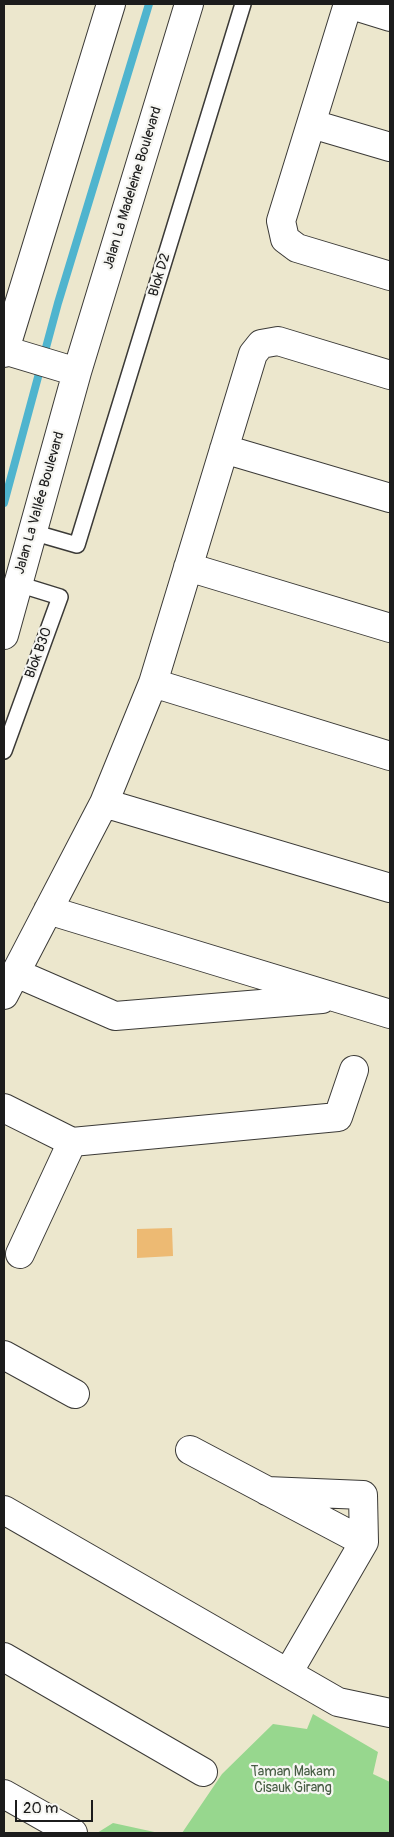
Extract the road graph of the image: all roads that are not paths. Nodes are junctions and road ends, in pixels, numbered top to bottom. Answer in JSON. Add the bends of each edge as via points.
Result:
{"nodes":[{"id":1,"x":110,"y":4,"type":"edge"},
{"id":2,"x":190,"y":4,"type":"edge"},
{"id":3,"x":243,"y":4,"type":"edge"},
{"id":4,"x":348,"y":4,"type":"edge"},
{"id":5,"x":390,"y":17,"type":"edge"},
{"id":6,"x":312,"y":124,"type":"junction"},
{"id":7,"x":390,"y":148,"type":"edge"},
{"id":8,"x":390,"y":276,"type":"edge"},
{"id":9,"x":4,"y":351,"type":"edge"},
{"id":10,"x":77,"y":372,"type":"junction"},
{"id":11,"x":390,"y":375,"type":"edge"},
{"id":12,"x":224,"y":450,"type":"junction"},
{"id":13,"x":390,"y":498,"type":"edge"},
{"id":14,"x":32,"y":532,"type":"junction"},
{"id":15,"x":188,"y":567,"type":"junction"},
{"id":16,"x":18,"y":584,"type":"junction"},
{"id":17,"x":390,"y":628,"type":"edge"},
{"id":18,"x":4,"y":634,"type":"edge"},
{"id":19,"x":153,"y":683,"type":"junction"},
{"id":20,"x":4,"y":750,"type":"edge"},
{"id":21,"x":390,"y":756,"type":"edge"},
{"id":22,"x":104,"y":803,"type":"junction"},
{"id":23,"x":390,"y":888,"type":"edge"},
{"id":24,"x":48,"y":910,"type":"junction"},
{"id":25,"x":10,"y":984,"type":"edge"},
{"id":26,"x":337,"y":998,"type":"junction"},
{"id":27,"x":390,"y":1014,"type":"edge"},
{"id":28,"x":354,"y":1070,"type":"dead end"},
{"id":29,"x":4,"y":1108,"type":"edge"},
{"id":30,"x":72,"y":1142,"type":"junction"},
{"id":31,"x":20,"y":1254,"type":"dead end"},
{"id":32,"x":4,"y":1355,"type":"edge"},
{"id":33,"x":75,"y":1394,"type":"dead end"},
{"id":34,"x":190,"y":1450,"type":"dead end"},
{"id":35,"x":267,"y":1491,"type":"junction"},
{"id":36,"x":4,"y":1510,"type":"edge"},
{"id":37,"x":364,"y":1542,"type":"junction"},
{"id":38,"x":4,"y":1658,"type":"edge"},
{"id":39,"x":288,"y":1673,"type":"junction"},
{"id":40,"x":390,"y":1713,"type":"edge"},
{"id":41,"x":203,"y":1772,"type":"dead end"},
{"id":42,"x":4,"y":1794,"type":"edge"},
{"id":43,"x":73,"y":1833,"type":"edge"}],
"edges":[{"from":1,"to":9,"type":"street"},
{"from":2,"to":10,"type":"street","name":"Jalan La Madeleine Boulevard"},
{"from":3,"to":14,"type":"lane","name":"Blok D2","via":[[77,546]]},
{"from":4,"to":5,"type":"street"},
{"from":4,"to":6,"type":"street"},
{"from":6,"to":7,"type":"street"},
{"from":6,"to":8,"type":"street","via":[[281,222],[284,239],[297,248]]},
{"from":9,"to":10,"type":"street"},
{"from":10,"to":14,"type":"street","name":"Jalan La Vallée Boulevard"},
{"from":11,"to":12,"type":"street","via":[[278,341],[260,344],[253,354]]},
{"from":12,"to":13,"type":"street"},
{"from":12,"to":15,"type":"street"},
{"from":14,"to":16,"type":"street","name":"Jalan La Vallée Boulevard"},
{"from":15,"to":17,"type":"street"},
{"from":15,"to":19,"type":"street"},
{"from":16,"to":18,"type":"street","name":"Jalan La Vallée Boulevard"},
{"from":16,"to":20,"type":"lane","name":"Blok B30","via":[[60,597]]},
{"from":19,"to":21,"type":"street"},
{"from":19,"to":22,"type":"street"},
{"from":22,"to":23,"type":"street"},
{"from":22,"to":24,"type":"street"},
{"from":24,"to":25,"type":"street"},
{"from":24,"to":26,"type":"street"},
{"from":25,"to":26,"type":"street","via":[[115,1016]]},
{"from":26,"to":27,"type":"street"},
{"from":28,"to":30,"type":"street","via":[[338,1117]]},
{"from":29,"to":30,"type":"street"},
{"from":30,"to":31,"type":"street"},
{"from":32,"to":33,"type":"street"},
{"from":34,"to":35,"type":"street"},
{"from":35,"to":37,"type":"street"},
{"from":35,"to":37,"type":"street","via":[[362,1495]]},
{"from":36,"to":39,"type":"street"},
{"from":37,"to":39,"type":"street"},
{"from":38,"to":41,"type":"street"},
{"from":39,"to":40,"type":"street","via":[[338,1702]]},
{"from":42,"to":43,"type":"street"}]}
